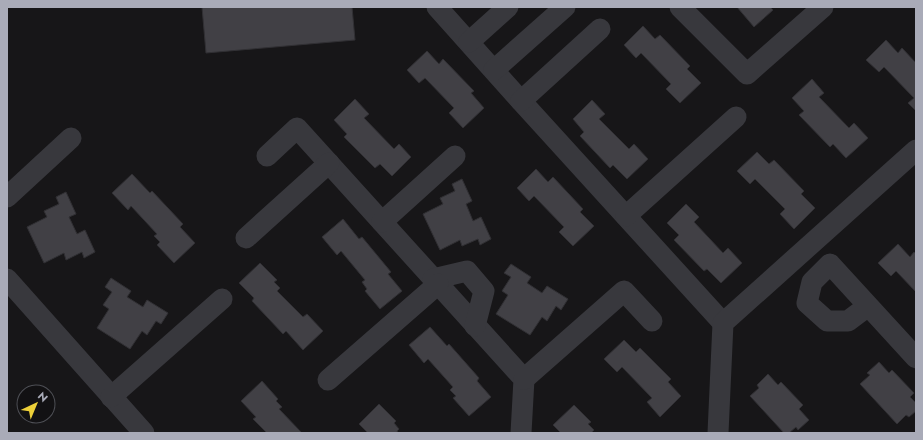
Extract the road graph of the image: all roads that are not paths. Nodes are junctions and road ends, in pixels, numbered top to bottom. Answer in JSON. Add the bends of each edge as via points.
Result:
{"nodes":[{"id":1,"x":437,"y":7,"type":"edge"},
{"id":2,"x":508,"y":7,"type":"edge"},
{"id":3,"x":565,"y":7,"type":"edge"},
{"id":4,"x":680,"y":7,"type":"edge"},
{"id":5,"x":823,"y":7,"type":"edge"},
{"id":6,"x":600,"y":29,"type":"dead end"},
{"id":7,"x":469,"y":42,"type":"junction"},
{"id":8,"x":494,"y":70,"type":"junction"},
{"id":9,"x":521,"y":101,"type":"junction"},
{"id":10,"x":736,"y":117,"type":"dead end"},
{"id":11,"x":71,"y":138,"type":"dead end"},
{"id":12,"x":916,"y":150,"type":"edge"},
{"id":13,"x":266,"y":156,"type":"dead end"},
{"id":14,"x":455,"y":156,"type":"dead end"},
{"id":15,"x":329,"y":163,"type":"junction"},
{"id":16,"x":7,"y":197,"type":"edge"},
{"id":17,"x":626,"y":216,"type":"junction"},
{"id":18,"x":382,"y":222,"type":"junction"},
{"id":19,"x":246,"y":238,"type":"dead end"},
{"id":20,"x":7,"y":279,"type":"edge"},
{"id":21,"x":436,"y":282,"type":"junction"},
{"id":22,"x":222,"y":298,"type":"dead end"},
{"id":23,"x":868,"y":306,"type":"dead end"},
{"id":24,"x":652,"y":321,"type":"dead end"},
{"id":25,"x":723,"y":323,"type":"junction"},
{"id":26,"x":476,"y":326,"type":"junction"},
{"id":27,"x":916,"y":358,"type":"edge"},
{"id":28,"x":524,"y":379,"type":"junction"},
{"id":29,"x":328,"y":380,"type":"dead end"},
{"id":30,"x":111,"y":398,"type":"junction"},
{"id":31,"x":144,"y":433,"type":"edge"},
{"id":32,"x":521,"y":433,"type":"edge"},
{"id":33,"x":718,"y":433,"type":"edge"}],
"edges":[{"from":1,"to":7,"type":"street"},
{"from":2,"to":7,"type":"street"},
{"from":3,"to":8,"type":"street"},
{"from":4,"to":5,"type":"street","via":[[746,74]]},
{"from":6,"to":9,"type":"street"},
{"from":7,"to":8,"type":"street"},
{"from":8,"to":9,"type":"street"},
{"from":9,"to":17,"type":"street"},
{"from":10,"to":17,"type":"street"},
{"from":11,"to":16,"type":"street"},
{"from":12,"to":25,"type":"street"},
{"from":13,"to":15,"type":"street","via":[[297,128]]},
{"from":14,"to":18,"type":"street"},
{"from":15,"to":18,"type":"street"},
{"from":15,"to":19,"type":"street"},
{"from":17,"to":25,"type":"street"},
{"from":18,"to":21,"type":"street"},
{"from":20,"to":30,"type":"street"},
{"from":21,"to":26,"type":"street"},
{"from":21,"to":26,"type":"street","via":[[467,271],[484,291]]},
{"from":21,"to":29,"type":"street"},
{"from":22,"to":30,"type":"street"},
{"from":23,"to":27,"type":"street"},
{"from":24,"to":28,"type":"street","via":[[624,291]]},
{"from":25,"to":33,"type":"street"},
{"from":26,"to":28,"type":"street"},
{"from":28,"to":32,"type":"street"},
{"from":30,"to":31,"type":"street"}]}
